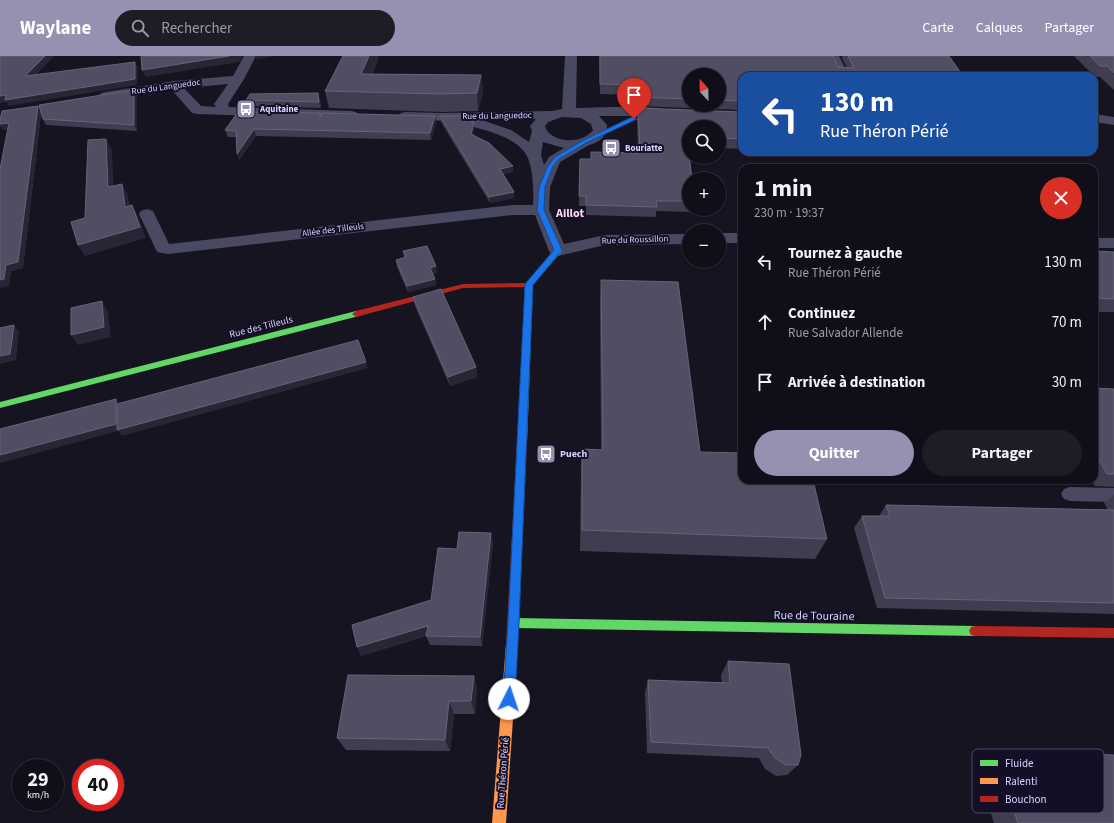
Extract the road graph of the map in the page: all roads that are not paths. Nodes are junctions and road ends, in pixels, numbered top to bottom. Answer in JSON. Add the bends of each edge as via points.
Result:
{"nodes":[{"id":1,"x":250,"y":56,"type":"edge"},
{"id":2,"x":571,"y":56,"type":"edge"},
{"id":3,"x":833,"y":56,"type":"edge"},
{"id":4,"x":841,"y":72,"type":"edge"},
{"id":5,"x":238,"y":79,"type":"junction"},
{"id":6,"x":174,"y":85,"type":"junction"},
{"id":7,"x":92,"y":98,"type":"edge"},
{"id":8,"x":225,"y":112,"type":"junction"},
{"id":9,"x":569,"y":112,"type":"junction"},
{"id":10,"x":363,"y":115,"type":"edge"},
{"id":11,"x":552,"y":115,"type":"junction"},
{"id":12,"x":395,"y":116,"type":"edge"},
{"id":13,"x":442,"y":117,"type":"junction"},
{"id":14,"x":1098,"y":119,"type":"edge"},
{"id":15,"x":1114,"y":121,"type":"edge"},
{"id":16,"x":598,"y":135,"type":"junction"},
{"id":17,"x":584,"y":142,"type":"junction"},
{"id":18,"x":536,"y":143,"type":"junction"},
{"id":19,"x":542,"y":187,"type":"junction"},
{"id":20,"x":540,"y":210,"type":"junction"},
{"id":21,"x":147,"y":214,"type":"dead end"},
{"id":22,"x":726,"y":238,"type":"edge"},
{"id":23,"x":738,"y":238,"type":"edge"},
{"id":24,"x":682,"y":239,"type":"edge"},
{"id":25,"x":1098,"y":243,"type":"edge"},
{"id":26,"x":1114,"y":243,"type":"edge"},
{"id":27,"x":558,"y":250,"type":"junction"},
{"id":28,"x":529,"y":284,"type":"junction"},
{"id":29,"x":0,"y":405,"type":"edge"},
{"id":30,"x":1070,"y":494,"type":"dead end"},
{"id":31,"x":1114,"y":495,"type":"edge"},
{"id":32,"x":514,"y":623,"type":"junction"},
{"id":33,"x":1114,"y":633,"type":"edge"},
{"id":34,"x":499,"y":823,"type":"edge"}],
"edges":[{"from":1,"to":5,"type":"street"},
{"from":2,"to":9,"type":"street"},
{"from":3,"to":4,"type":"street"},
{"from":5,"to":6,"type":"street","name":"Rue du Languedoc"},
{"from":5,"to":8,"type":"street","via":[[221,104]]},
{"from":6,"to":7,"type":"street","name":"Rue du Languedoc"},
{"from":6,"to":8,"type":"street","via":[[197,110]]},
{"from":8,"to":10,"type":"street"},
{"from":9,"to":11,"type":"street","name":"Rue du Languedoc"},
{"from":9,"to":16,"type":"street","via":[[583,114],[597,121],[601,129]]},
{"from":9,"to":16,"type":"street","via":[[676,114],[634,119]]},
{"from":11,"to":13,"type":"street","name":"Rue du Languedoc"},
{"from":11,"to":18,"type":"street","via":[[539,122]]},
{"from":12,"to":13,"type":"street","name":"Rue du Languedoc"},
{"from":13,"to":18,"type":"street","name":"Rue du Languedoc","via":[[489,127]]},
{"from":14,"to":15,"type":"street"},
{"from":16,"to":17,"type":"street"},
{"from":17,"to":18,"type":"street"},
{"from":17,"to":19,"type":"street","via":[[554,160]]},
{"from":18,"to":19,"type":"street"},
{"from":19,"to":20,"type":"street"},
{"from":20,"to":21,"type":"street","name":"Allée des Tilleuls","via":[[513,210],[168,249],[161,245]]},
{"from":20,"to":27,"type":"street"},
{"from":22,"to":23,"type":"street"},
{"from":24,"to":27,"type":"street","name":"Rue du Roussillon","via":[[605,240]]},
{"from":25,"to":26,"type":"street"},
{"from":27,"to":28,"type":"street"},
{"from":28,"to":29,"type":"street","name":"Rue des Tilleuls","via":[[462,286]]},
{"from":28,"to":32,"type":"street","name":"Rue Théron Périé"},
{"from":30,"to":31,"type":"lane"},
{"from":32,"to":33,"type":"street","name":"Rue de Touraine"},
{"from":32,"to":34,"type":"street","name":"Rue Théron Périé"}]}
